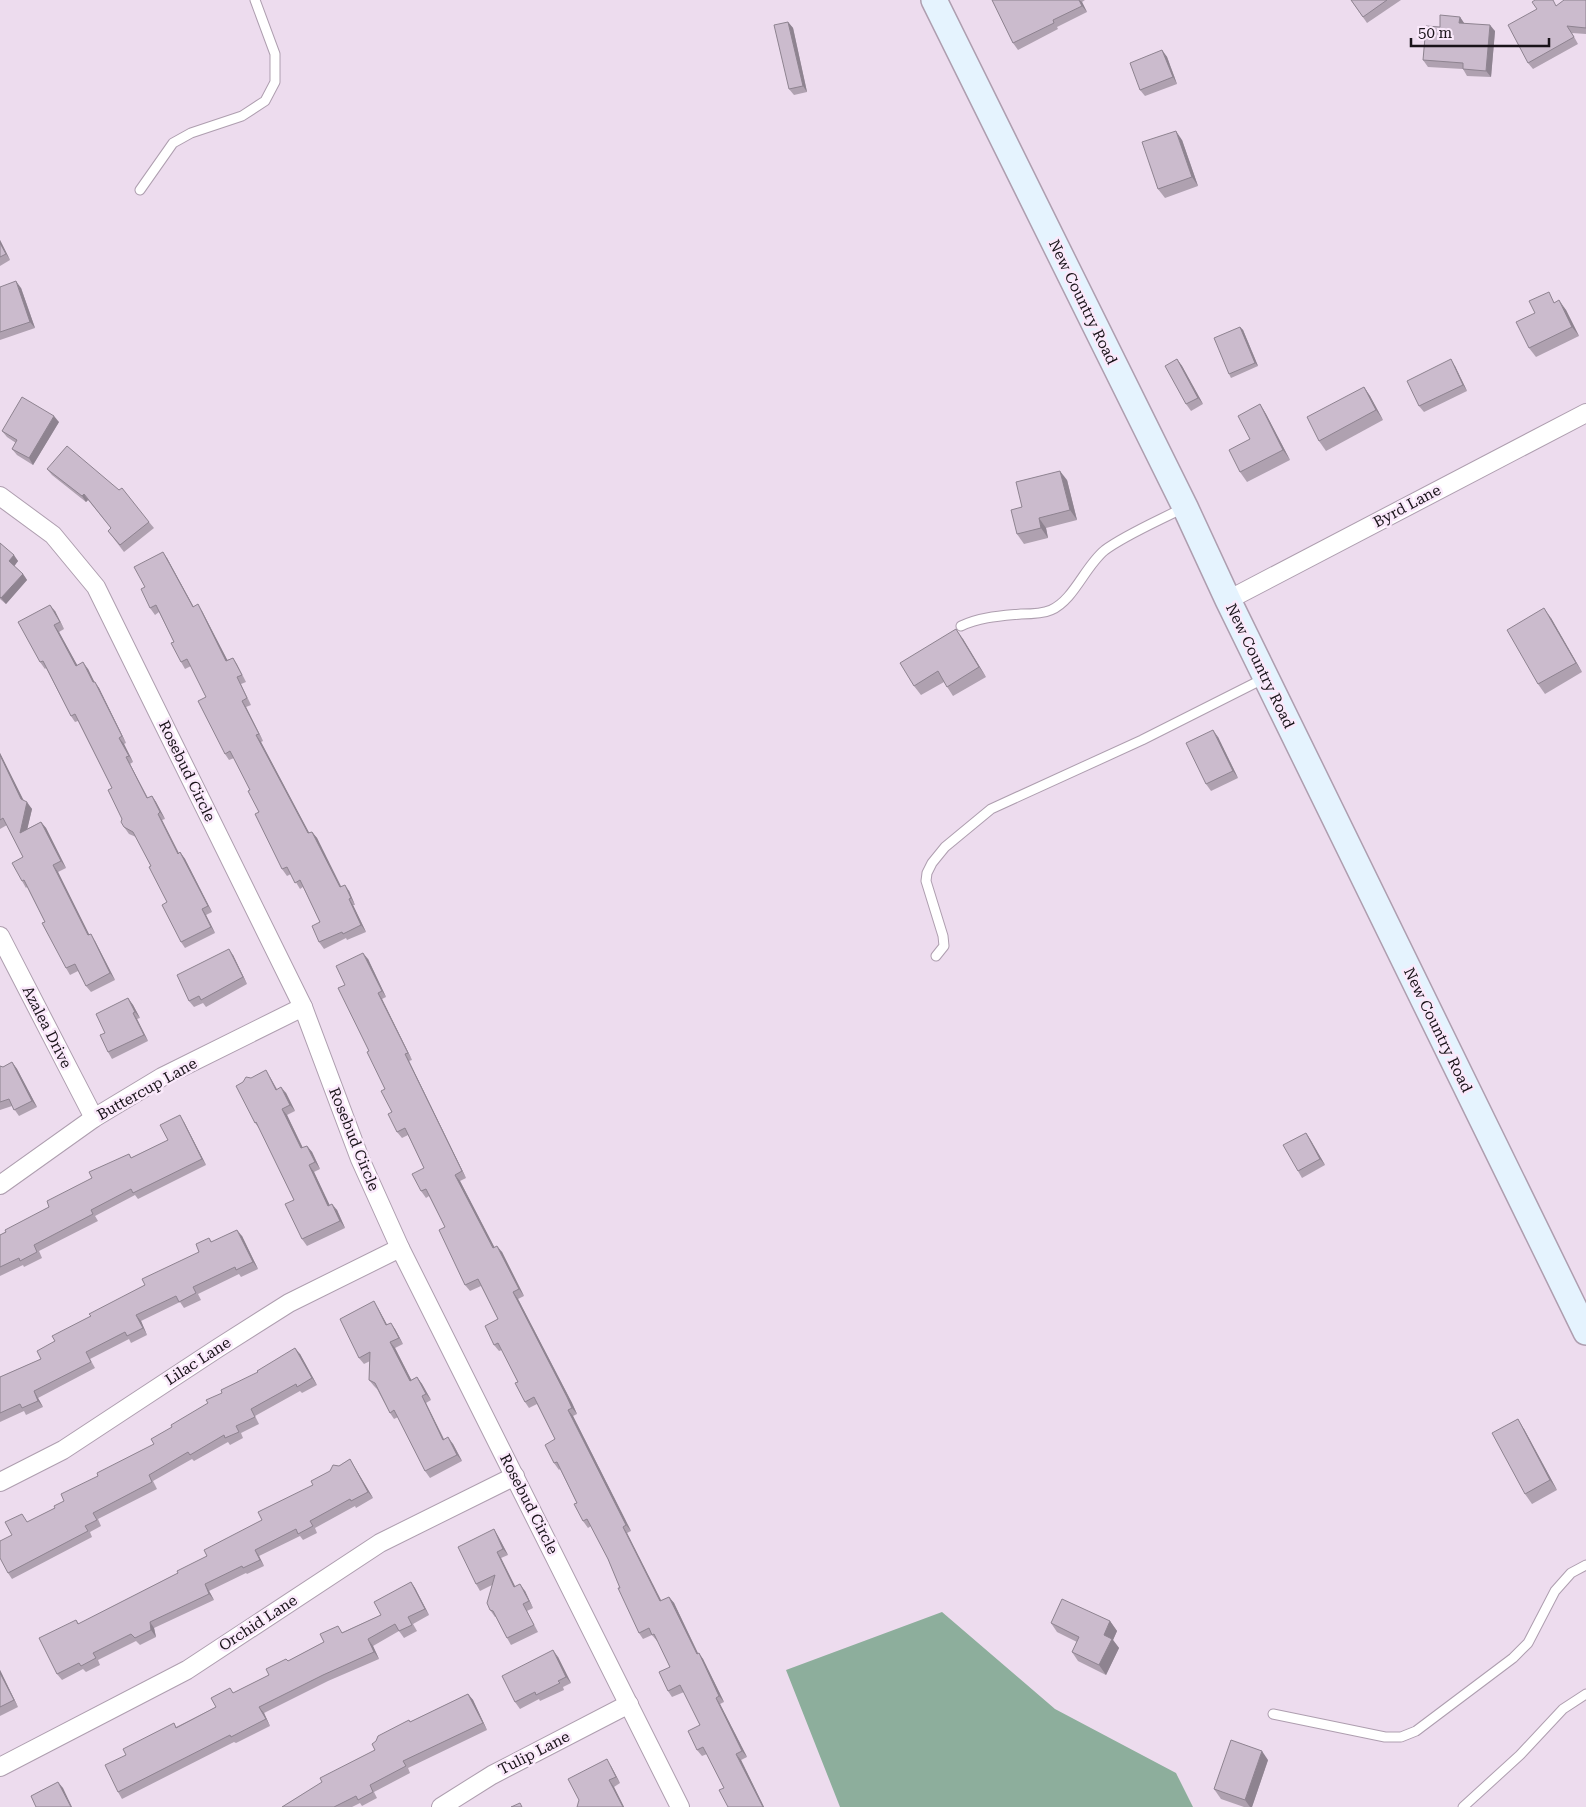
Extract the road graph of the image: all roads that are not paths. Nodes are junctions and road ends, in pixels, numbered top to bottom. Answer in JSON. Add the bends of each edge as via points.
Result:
{"nodes":[{"id":1,"x":255,"y":0,"type":"edge"},
{"id":2,"x":934,"y":0,"type":"edge"},
{"id":3,"x":140,"y":190,"type":"dead end"},
{"id":4,"x":1586,"y":413,"type":"edge"},
{"id":5,"x":0,"y":496,"type":"edge"},
{"id":6,"x":1185,"y":507,"type":"junction"},
{"id":7,"x":1228,"y":600,"type":"junction"},
{"id":8,"x":961,"y":626,"type":"dead end"},
{"id":9,"x":1266,"y":677,"type":"junction"},
{"id":10,"x":0,"y":936,"type":"edge"},
{"id":11,"x":936,"y":956,"type":"dead end"},
{"id":12,"x":303,"y":1008,"type":"junction"},
{"id":13,"x":94,"y":1118,"type":"junction"},
{"id":14,"x":0,"y":1185,"type":"edge"},
{"id":15,"x":400,"y":1248,"type":"junction"},
{"id":16,"x":1586,"y":1332,"type":"edge"},
{"id":17,"x":514,"y":1476,"type":"junction"},
{"id":18,"x":0,"y":1482,"type":"edge"},
{"id":19,"x":1586,"y":1565,"type":"edge"},
{"id":20,"x":1586,"y":1694,"type":"edge"},
{"id":21,"x":628,"y":1704,"type":"junction"},
{"id":22,"x":1273,"y":1714,"type":"dead end"},
{"id":23,"x":0,"y":1767,"type":"edge"},
{"id":24,"x":441,"y":1807,"type":"edge"},
{"id":25,"x":680,"y":1807,"type":"edge"},
{"id":26,"x":1463,"y":1807,"type":"edge"}],
"edges":[{"from":1,"to":3,"type":"lane","via":[[275,54],[275,82],[265,101],[242,116],[173,143]]},
{"from":2,"to":6,"type":"street","name":"New Country Road"},
{"from":4,"to":7,"type":"street","name":"Byrd Lane"},
{"from":5,"to":12,"type":"street","name":"Rosebud Circle","via":[[54,535],[96,587]]},
{"from":6,"to":7,"type":"street","name":"New Country Road"},
{"from":6,"to":8,"type":"lane","via":[[1105,550],[1069,595],[1052,610],[992,616]]},
{"from":7,"to":9,"type":"street","name":"New Country Road"},
{"from":9,"to":11,"type":"lane","via":[[1142,740],[990,809],[968,826],[944,847],[927,873],[926,881],[943,936],[944,946]]},
{"from":9,"to":16,"type":"street","name":"New Country Road"},
{"from":10,"to":13,"type":"street","name":"Azalea Drive"},
{"from":12,"to":13,"type":"street","name":"Buttercup Lane","via":[[162,1077]]},
{"from":12,"to":15,"type":"street","name":"Rosebud Circle","via":[[360,1159]]},
{"from":13,"to":14,"type":"street","name":"Buttercup Lane"},
{"from":15,"to":17,"type":"street","name":"Rosebud Circle"},
{"from":15,"to":18,"type":"street","name":"Lilac Lane","via":[[289,1303],[63,1450]]},
{"from":17,"to":21,"type":"street","name":"Rosebud Circle"},
{"from":17,"to":23,"type":"street","name":"Orchid Lane","via":[[380,1543],[187,1670]]},
{"from":19,"to":22,"type":"lane","via":[[1571,1573],[1556,1591],[1528,1643],[1513,1658],[1416,1731],[1401,1737],[1385,1737]]},
{"from":20,"to":26,"type":"lane","via":[[1563,1709],[1520,1755]]},
{"from":21,"to":24,"type":"street","name":"Tulip Lane","via":[[492,1775]]},
{"from":21,"to":25,"type":"street","name":"Rosebud Circle"}]}
